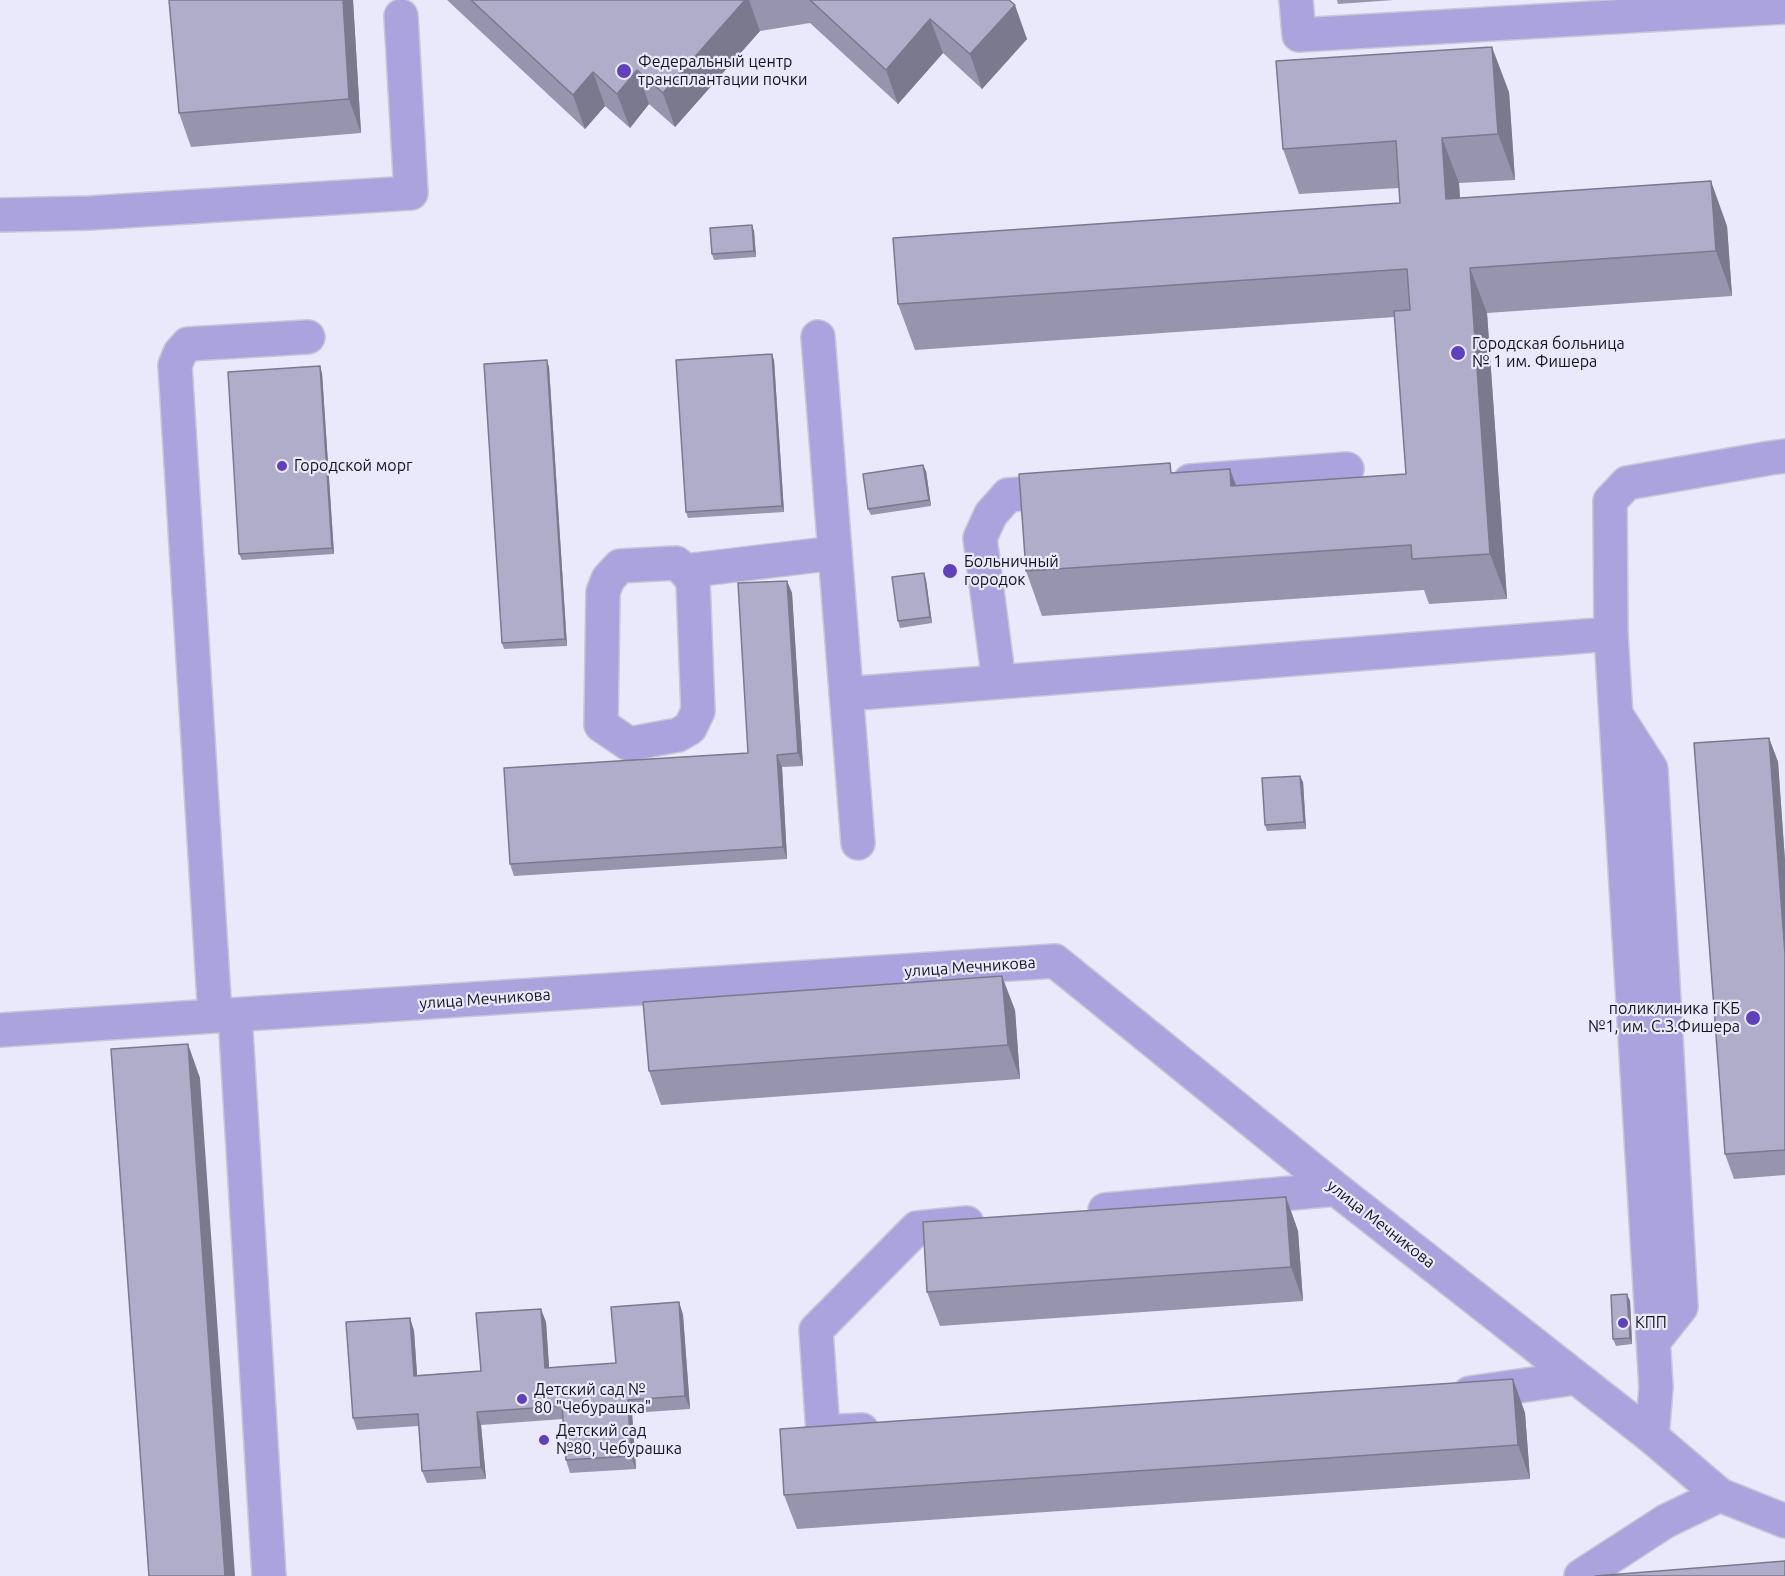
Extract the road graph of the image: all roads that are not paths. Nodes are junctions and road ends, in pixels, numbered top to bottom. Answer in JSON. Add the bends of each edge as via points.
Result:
{"nodes":[{"id":1,"x":1296,"y":0,"type":"edge"},
{"id":2,"x":1785,"y":7,"type":"edge"},
{"id":3,"x":401,"y":16,"type":"dead end"},
{"id":4,"x":0,"y":215,"type":"edge"},
{"id":5,"x":308,"y":337,"type":"dead end"},
{"id":6,"x":818,"y":337,"type":"dead end"},
{"id":7,"x":1780,"y":460,"type":"edge"},
{"id":8,"x":1347,"y":469,"type":"dead end"},
{"id":9,"x":1160,"y":484,"type":"edge"},
{"id":10,"x":1090,"y":489,"type":"edge"},
{"id":11,"x":835,"y":553,"type":"junction"},
{"id":12,"x":685,"y":571,"type":"junction"},
{"id":13,"x":1611,"y":634,"type":"junction"},
{"id":14,"x":999,"y":682,"type":"junction"},
{"id":15,"x":846,"y":694,"type":"junction"},
{"id":16,"x":858,"y":843,"type":"dead end"},
{"id":17,"x":225,"y":1016,"type":"junction"},
{"id":18,"x":0,"y":1030,"type":"edge"},
{"id":19,"x":1336,"y":1189,"type":"junction"},
{"id":20,"x":1080,"y":1213,"type":"edge"},
{"id":21,"x":999,"y":1220,"type":"edge"},
{"id":22,"x":1575,"y":1378,"type":"junction"},
{"id":23,"x":1437,"y":1395,"type":"edge"},
{"id":24,"x":894,"y":1428,"type":"edge"},
{"id":25,"x":1652,"y":1437,"type":"junction"},
{"id":26,"x":1720,"y":1495,"type":"junction"},
{"id":27,"x":1785,"y":1521,"type":"edge"},
{"id":28,"x":269,"y":1576,"type":"edge"},
{"id":29,"x":1581,"y":1576,"type":"edge"}],
"edges":[{"from":1,"to":2,"type":"street","via":[[1299,34]]},
{"from":3,"to":4,"type":"street","via":[[411,194]]},
{"from":5,"to":17,"type":"street","via":[[188,344],[175,365]]},
{"from":6,"to":11,"type":"street"},
{"from":7,"to":13,"type":"street","via":[[1627,483],[1610,501]]},
{"from":8,"to":9,"type":"street"},
{"from":10,"to":14,"type":"street","via":[[1008,495],[991,514],[980,538]]},
{"from":11,"to":12,"type":"street"},
{"from":11,"to":15,"type":"street"},
{"from":12,"to":12,"type":"street","via":[[693,581],[698,711],[690,728],[678,735],[629,744],[601,725],[603,592],[620,566],[676,563]]},
{"from":13,"to":14,"type":"street"},
{"from":13,"to":25,"type":"street","via":[[1616,715],[1651,769],[1681,1306],[1654,1341]]},
{"from":14,"to":15,"type":"street"},
{"from":15,"to":16,"type":"street"},
{"from":17,"to":18,"type":"street","name":"улица Мечникова"},
{"from":17,"to":19,"type":"street","name":"улица Мечникова","via":[[1055,961]]},
{"from":17,"to":28,"type":"street"},
{"from":19,"to":20,"type":"street"},
{"from":19,"to":22,"type":"street","name":"улица Мечникова"},
{"from":21,"to":24,"type":"street","via":[[917,1228],[816,1330],[823,1432]]},
{"from":22,"to":23,"type":"street"},
{"from":22,"to":25,"type":"street","name":"улица Мечникова"},
{"from":25,"to":26,"type":"street","name":"улица Мечникова"},
{"from":26,"to":27,"type":"street","name":"улица Мечникова"},
{"from":26,"to":29,"type":"street","via":[[1666,1521]]}]}
